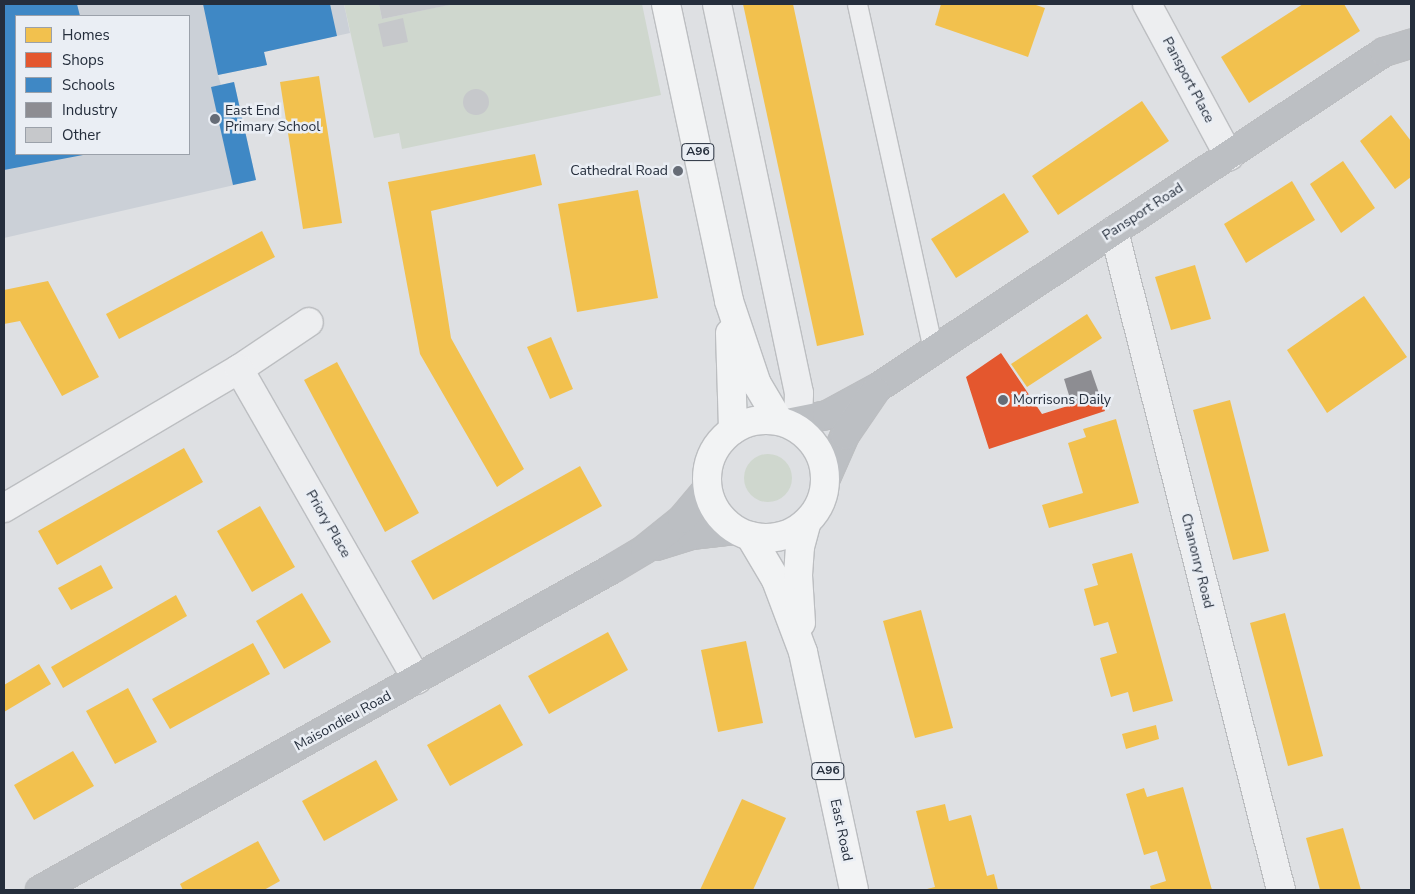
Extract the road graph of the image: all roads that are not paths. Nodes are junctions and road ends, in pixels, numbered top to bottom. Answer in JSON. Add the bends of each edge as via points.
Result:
{"nodes":[{"id":1,"x":666,"y":4,"type":"edge"},
{"id":2,"x":717,"y":4,"type":"edge"},
{"id":3,"x":857,"y":4,"type":"edge"},
{"id":4,"x":1147,"y":4,"type":"edge"},
{"id":5,"x":1411,"y":44,"type":"edge"},
{"id":6,"x":1229,"y":156,"type":"junction"},
{"id":7,"x":1114,"y":231,"type":"junction"},
{"id":8,"x":729,"y":301,"type":"junction"},
{"id":9,"x":309,"y":322,"type":"dead end"},
{"id":10,"x":933,"y":349,"type":"junction"},
{"id":11,"x":239,"y":369,"type":"junction"},
{"id":12,"x":877,"y":388,"type":"junction"},
{"id":13,"x":788,"y":422,"type":"junction"},
{"id":14,"x":733,"y":430,"type":"junction"},
{"id":15,"x":826,"y":478,"type":"junction"},
{"id":16,"x":707,"y":489,"type":"junction"},
{"id":17,"x":4,"y":508,"type":"edge"},
{"id":18,"x":806,"y":524,"type":"junction"},
{"id":19,"x":743,"y":534,"type":"junction"},
{"id":20,"x":646,"y":549,"type":"junction"},
{"id":21,"x":803,"y":652,"type":"junction"},
{"id":22,"x":417,"y":680,"type":"junction"},
{"id":23,"x":40,"y":890,"type":"edge"},
{"id":24,"x":854,"y":890,"type":"edge"},
{"id":25,"x":1281,"y":890,"type":"edge"}],
"edges":[{"from":1,"to":8,"type":"highway","number":"A96"},
{"from":2,"to":13,"type":"street","via":[[799,393]]},
{"from":3,"to":10,"type":"lane"},
{"from":4,"to":6,"type":"street","name":"Pansport Place"},
{"from":5,"to":6,"type":"street","name":"Pansport Road","via":[[1384,52]]},
{"from":6,"to":7,"type":"street","name":"Pansport Road"},
{"from":7,"to":10,"type":"street","name":"Pansport Road"},
{"from":7,"to":25,"type":"street","name":"Chanonry Road"},
{"from":8,"to":13,"type":"highway","number":"A96","via":[[757,384]]},
{"from":8,"to":14,"type":"highway","number":"A96"},
{"from":9,"to":11,"type":"street"},
{"from":10,"to":12,"type":"street","name":"Pansport Road"},
{"from":11,"to":17,"type":"street"},
{"from":11,"to":22,"type":"street","name":"Priory Place"},
{"from":12,"to":13,"type":"street","via":[[826,415]]},
{"from":12,"to":15,"type":"street","via":[[846,435]]},
{"from":13,"to":14,"type":"highway","via":[[763,420]]},
{"from":13,"to":15,"type":"highway","number":"A96","via":[[811,439],[824,464]]},
{"from":14,"to":16,"type":"highway","via":[[720,441],[712,456]]},
{"from":15,"to":18,"type":"highway","number":"A96","via":[[821,503]]},
{"from":16,"to":19,"type":"highway","number":"A96","via":[[714,509]]},
{"from":16,"to":20,"type":"street","via":[[682,519]]},
{"from":18,"to":19,"type":"highway","number":"A96","via":[[776,537]]},
{"from":18,"to":21,"type":"highway","number":"A96","via":[[800,546],[798,576]]},
{"from":19,"to":20,"type":"street","via":[[691,535]]},
{"from":19,"to":21,"type":"highway","number":"A96","via":[[776,580]]},
{"from":20,"to":22,"type":"street","name":"Maisondieu Road"},
{"from":21,"to":24,"type":"highway","name":"East Road","number":"A96"},
{"from":22,"to":23,"type":"street","name":"Maisondieu Road"}]}
